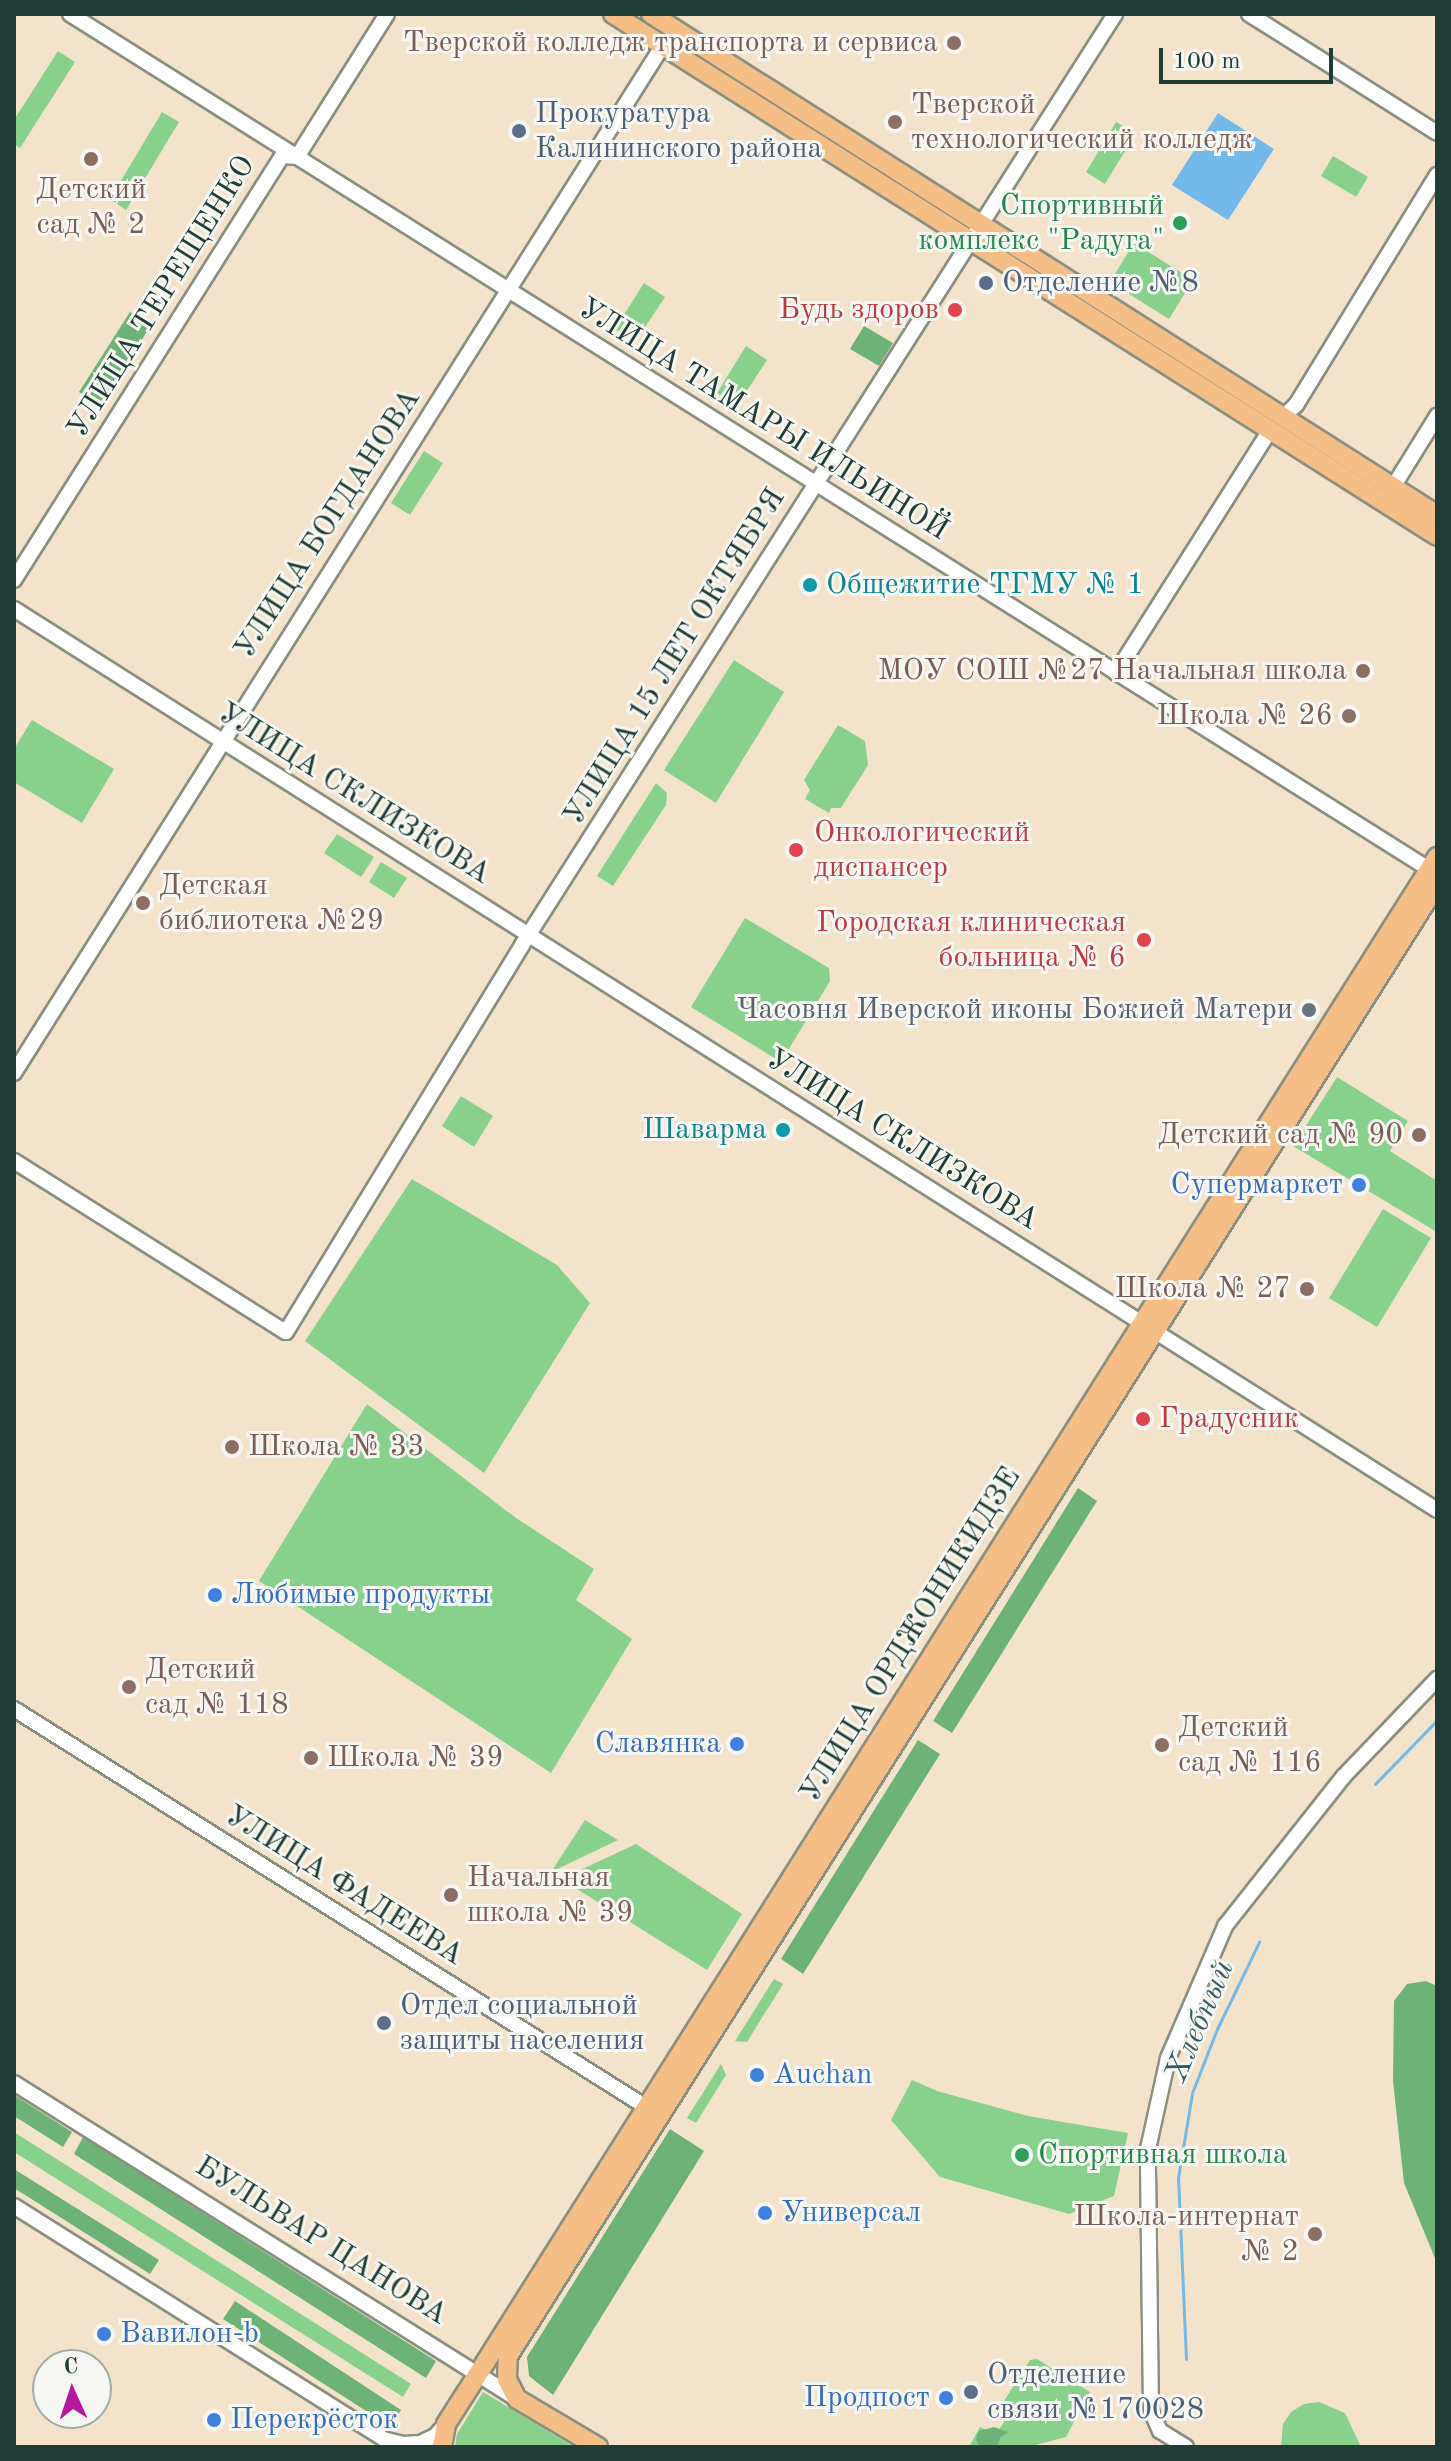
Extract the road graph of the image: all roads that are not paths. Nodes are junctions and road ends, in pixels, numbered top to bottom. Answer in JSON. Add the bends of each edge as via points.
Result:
{"nodes":[{"id":1,"x":70,"y":14,"type":"edge"},
{"id":2,"x":387,"y":14,"type":"edge"},
{"id":3,"x":613,"y":14,"type":"edge"},
{"id":4,"x":651,"y":14,"type":"edge"},
{"id":5,"x":1115,"y":14,"type":"edge"},
{"id":6,"x":1249,"y":14,"type":"edge"},
{"id":7,"x":663,"y":45,"type":"junction"},
{"id":8,"x":1437,"y":133,"type":"edge"},
{"id":9,"x":297,"y":157,"type":"junction"},
{"id":10,"x":1437,"y":175,"type":"edge"},
{"id":11,"x":982,"y":223,"type":"junction"},
{"id":12,"x":971,"y":241,"type":"junction"},
{"id":13,"x":508,"y":290,"type":"junction"},
{"id":14,"x":1437,"y":416,"type":"edge"},
{"id":15,"x":1276,"y":423,"type":"junction"},
{"id":16,"x":816,"y":483,"type":"junction"},
{"id":17,"x":1393,"y":487,"type":"junction"},
{"id":18,"x":1437,"y":515,"type":"edge"},
{"id":19,"x":1437,"y":536,"type":"edge"},
{"id":20,"x":14,"y":580,"type":"edge"},
{"id":21,"x":14,"y":609,"type":"edge"},
{"id":22,"x":1116,"y":673,"type":"junction"},
{"id":23,"x":221,"y":740,"type":"junction"},
{"id":24,"x":1434,"y":870,"type":"edge"},
{"id":25,"x":529,"y":935,"type":"junction"},
{"id":26,"x":14,"y":1073,"type":"edge"},
{"id":27,"x":14,"y":1161,"type":"edge"},
{"id":28,"x":1148,"y":1327,"type":"junction"},
{"id":29,"x":1437,"y":1510,"type":"edge"},
{"id":30,"x":1437,"y":1679,"type":"edge"},
{"id":31,"x":14,"y":1709,"type":"edge"},
{"id":32,"x":764,"y":1920,"type":"junction"},
{"id":33,"x":769,"y":1943,"type":"junction"},
{"id":34,"x":14,"y":2083,"type":"edge"},
{"id":35,"x":646,"y":2107,"type":"junction"},
{"id":36,"x":14,"y":2206,"type":"edge"},
{"id":37,"x":478,"y":2374,"type":"junction"},
{"id":38,"x":517,"y":2399,"type":"junction"},
{"id":39,"x":446,"y":2424,"type":"junction"},
{"id":40,"x":380,"y":2436,"type":"junction"},
{"id":41,"x":397,"y":2447,"type":"edge"},
{"id":42,"x":442,"y":2447,"type":"edge"},
{"id":43,"x":598,"y":2447,"type":"edge"},
{"id":44,"x":1186,"y":2447,"type":"edge"}],
"edges":[{"from":1,"to":9,"type":"street","name":"УЛИЦА ТАМАРЫ ИЛЬИНОЙ"},
{"from":2,"to":9,"type":"street","name":"УЛИЦА ТЕРЕЩЕНКО"},
{"from":3,"to":7,"type":"main road"},
{"from":4,"to":11,"type":"main road"},
{"from":5,"to":11,"type":"street","name":"УЛИЦА 15 ЛЕТ ОКТЯБРЯ"},
{"from":6,"to":8,"type":"street"},
{"from":7,"to":12,"type":"main road"},
{"from":7,"to":13,"type":"street","name":"УЛИЦА БОГДАНОВА"},
{"from":9,"to":13,"type":"street","name":"УЛИЦА ТАМАРЫ ИЛЬИНОЙ"},
{"from":9,"to":20,"type":"street","name":"УЛИЦА ТЕРЕЩЕНКО","via":[[282,156]]},
{"from":10,"to":15,"type":"street","via":[[1296,405]]},
{"from":11,"to":12,"type":"street","name":"УЛИЦА 15 ЛЕТ ОКТЯБРЯ"},
{"from":11,"to":15,"type":"main road"},
{"from":12,"to":15,"type":"main road"},
{"from":12,"to":16,"type":"street","name":"УЛИЦА 15 ЛЕТ ОКТЯБРЯ"},
{"from":13,"to":16,"type":"street","name":"УЛИЦА ТАМАРЫ ИЛЬИНОЙ"},
{"from":13,"to":23,"type":"street","name":"УЛИЦА БОГДАНОВА"},
{"from":14,"to":17,"type":"street"},
{"from":15,"to":17,"type":"main road"},
{"from":15,"to":19,"type":"main road"},
{"from":15,"to":22,"type":"street"},
{"from":16,"to":22,"type":"street","name":"УЛИЦА ТАМАРЫ ИЛЬИНОЙ"},
{"from":16,"to":25,"type":"street","name":"УЛИЦА 15 ЛЕТ ОКТЯБРЯ"},
{"from":17,"to":18,"type":"main road"},
{"from":21,"to":23,"type":"street","name":"УЛИЦА СКЛИЗКОВА"},
{"from":22,"to":24,"type":"street","name":"УЛИЦА ТАМАРЫ ИЛЬИНОЙ"},
{"from":23,"to":25,"type":"street","name":"УЛИЦА СКЛИЗКОВА"},
{"from":23,"to":26,"type":"street","name":"УЛИЦА БОГДАНОВА"},
{"from":24,"to":28,"type":"main road","name":"УЛИЦА ОРДЖОНИКИДЗЕ"},
{"from":25,"to":27,"type":"street","name":"УЛИЦА 15 ЛЕТ ОКТЯБРЯ","via":[[286,1332]]},
{"from":25,"to":28,"type":"street","name":"УЛИЦА СКЛИЗКОВА"},
{"from":28,"to":29,"type":"street","name":"УЛИЦА СКЛИЗКОВА"},
{"from":28,"to":32,"type":"main road","name":"УЛИЦА ОРДЖОНИКИДЗЕ"},
{"from":28,"to":33,"type":"main road","name":"УЛИЦА ОРДЖОНИКИДЗЕ"},
{"from":30,"to":44,"type":"street","via":[[1343,1777],[1225,1926],[1168,2058],[1148,2149],[1151,2411],[1160,2431]]},
{"from":31,"to":35,"type":"street","name":"УЛИЦА ФАДЕЕВА"},
{"from":32,"to":33,"type":"main road"},
{"from":32,"to":35,"type":"main road","name":"УЛИЦА ОРДЖОНИКИДЗЕ"},
{"from":33,"to":38,"type":"main road","name":"УЛИЦА ОРДЖОНИКИДЗЕ","via":[[508,2356],[507,2379]]},
{"from":34,"to":37,"type":"street","name":"БУЛЬВАР ЦАНОВА"},
{"from":35,"to":37,"type":"main road","name":"УЛИЦА ОРДЖОНИКИДЗЕ"},
{"from":36,"to":40,"type":"street"},
{"from":37,"to":38,"type":"street","name":"БУЛЬВАР ЦАНОВА"},
{"from":37,"to":39,"type":"main road","name":"УЛИЦА ОРДЖОНИКИДЗЕ"},
{"from":38,"to":43,"type":"main road","name":"БУЛЬВАР ЦАНОВА"},
{"from":39,"to":40,"type":"street","via":[[416,2444]]},
{"from":39,"to":42,"type":"main road","name":"УЛИЦА ОРДЖОНИКИДЗЕ"},
{"from":40,"to":41,"type":"street"}]}
